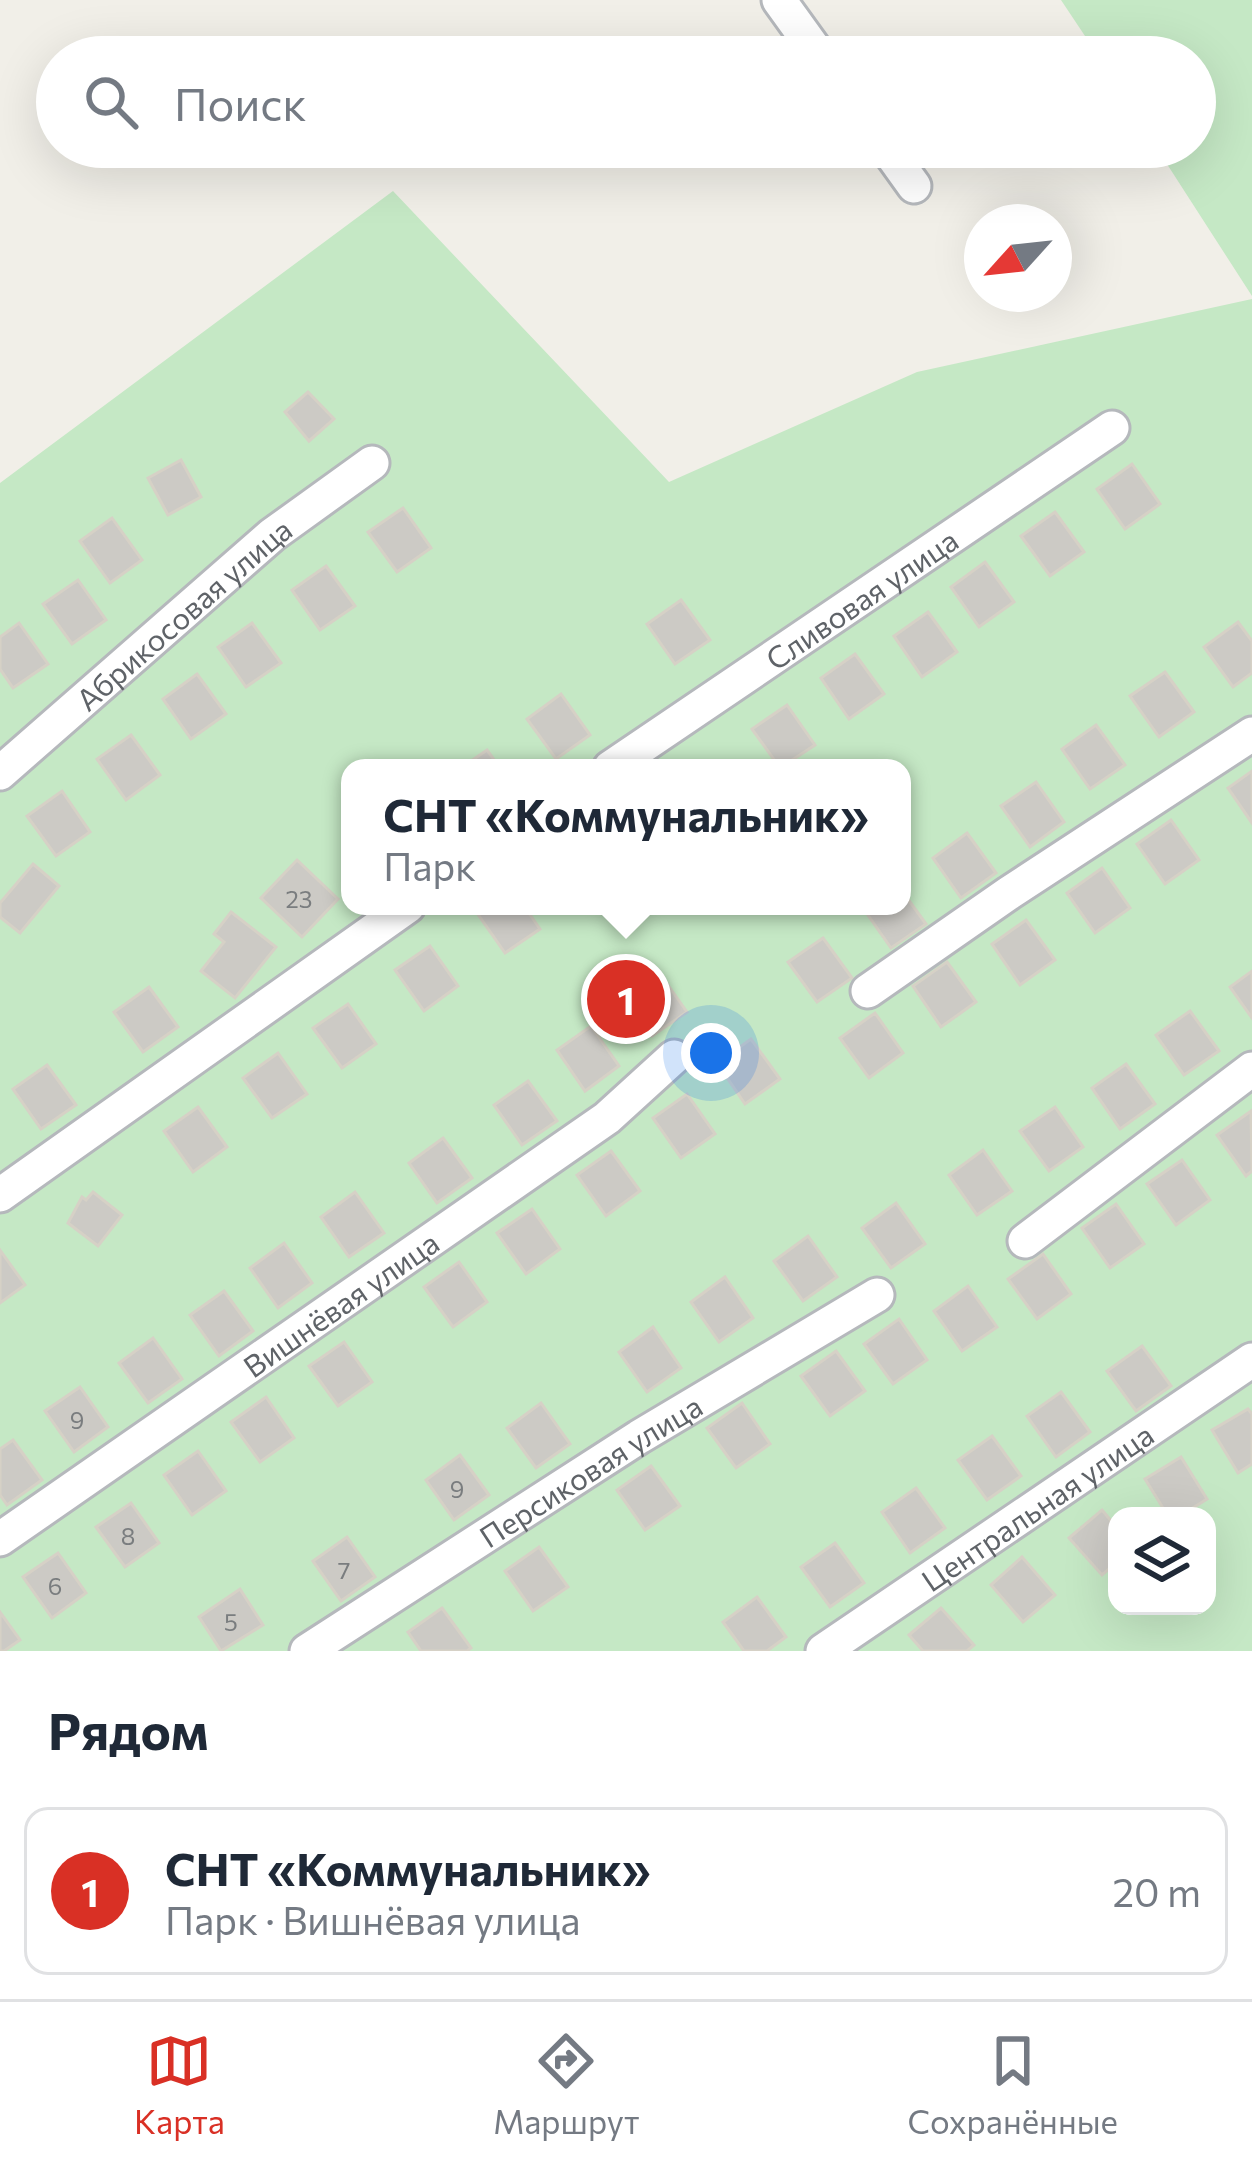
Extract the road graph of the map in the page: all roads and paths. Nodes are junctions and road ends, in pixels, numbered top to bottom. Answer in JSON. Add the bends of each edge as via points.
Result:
{"nodes":[{"id":1,"x":779,"y":0,"type":"edge"},
{"id":2,"x":805,"y":36,"type":"edge"},
{"id":3,"x":901,"y":168,"type":"edge"},
{"id":4,"x":914,"y":186,"type":"dead end"},
{"id":5,"x":1112,"y":428,"type":"dead end"},
{"id":6,"x":372,"y":463,"type":"dead end"},
{"id":7,"x":1252,"y":734,"type":"edge"},
{"id":8,"x":623,"y":759,"type":"edge"},
{"id":9,"x":0,"y":773,"type":"edge"},
{"id":10,"x":395,"y":915,"type":"edge"},
{"id":11,"x":868,"y":992,"type":"dead end"},
{"id":12,"x":674,"y":1058,"type":"dead end"},
{"id":13,"x":1252,"y":1069,"type":"edge"},
{"id":14,"x":0,"y":1195,"type":"edge"},
{"id":15,"x":1025,"y":1241,"type":"dead end"},
{"id":16,"x":877,"y":1295,"type":"dead end"},
{"id":17,"x":1252,"y":1360,"type":"edge"},
{"id":18,"x":0,"y":1539,"type":"edge"},
{"id":19,"x":307,"y":1651,"type":"edge"},
{"id":20,"x":823,"y":1651,"type":"edge"}],
"edges":[{"from":1,"to":2,"type":"street"},
{"from":3,"to":4,"type":"street"},
{"from":5,"to":8,"type":"street","name":"Сливовая улица"},
{"from":6,"to":9,"type":"street","name":"Абрикосовая улица","via":[[272,535]]},
{"from":7,"to":11,"type":"street"},
{"from":10,"to":14,"type":"street"},
{"from":12,"to":18,"type":"street","name":"Вишнёвая улица","via":[[607,1118]]},
{"from":13,"to":15,"type":"street"},
{"from":16,"to":19,"type":"street","name":"Персиковая улица"},
{"from":17,"to":20,"type":"street","name":"Центральная улица"}]}
